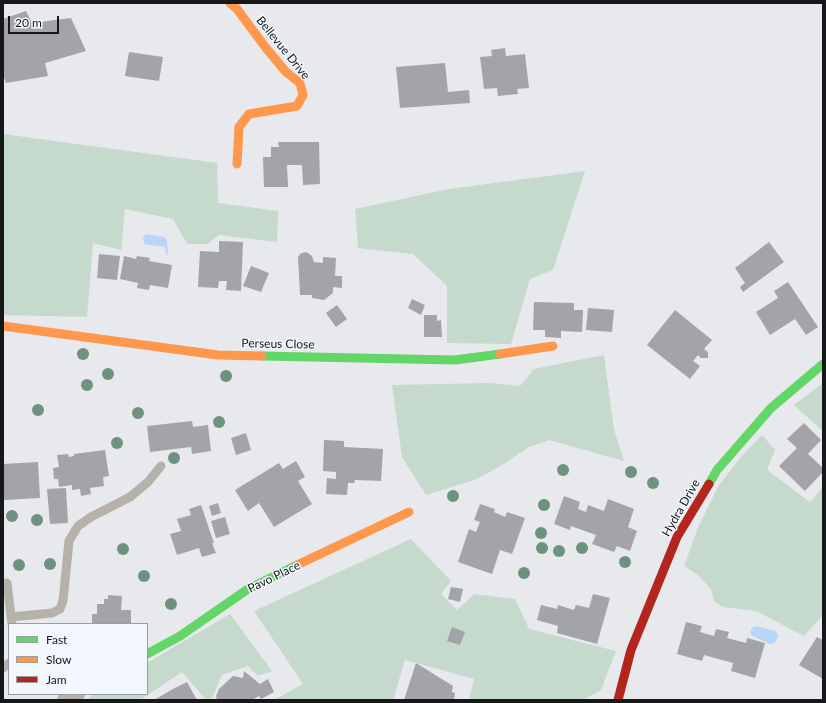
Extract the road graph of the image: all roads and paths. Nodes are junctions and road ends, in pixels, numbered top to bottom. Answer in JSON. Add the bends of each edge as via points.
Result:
{"nodes":[{"id":1,"x":230,"y":3,"type":"edge"},
{"id":2,"x":236,"y":164,"type":"dead end"},
{"id":3,"x":3,"y":326,"type":"edge"},
{"id":4,"x":553,"y":346,"type":"dead end"},
{"id":5,"x":823,"y":364,"type":"edge"},
{"id":6,"x":160,"y":466,"type":"dead end"},
{"id":7,"x":409,"y":512,"type":"dead end"},
{"id":8,"x":7,"y":583,"type":"dead end"},
{"id":9,"x":11,"y":620,"type":"edge"},
{"id":10,"x":148,"y":653,"type":"edge"},
{"id":11,"x":618,"y":700,"type":"edge"}],
"edges":[{"from":1,"to":2,"type":"street","name":"Bellevue Drive","via":[[286,72],[300,83],[304,96],[297,106],[249,114],[239,127]]},
{"from":3,"to":4,"type":"street","name":"Perseus Close","via":[[218,355],[455,360]]},
{"from":5,"to":11,"type":"street","name":"Hydra Drive","via":[[771,408],[717,470],[677,537],[631,650]]},
{"from":6,"to":9,"type":"lane","via":[[148,482],[130,497],[78,526],[69,541],[60,609],[52,613]]},
{"from":7,"to":10,"type":"street","name":"Pavo Place","via":[[248,589],[180,636]]},
{"from":8,"to":9,"type":"lane"}]}
